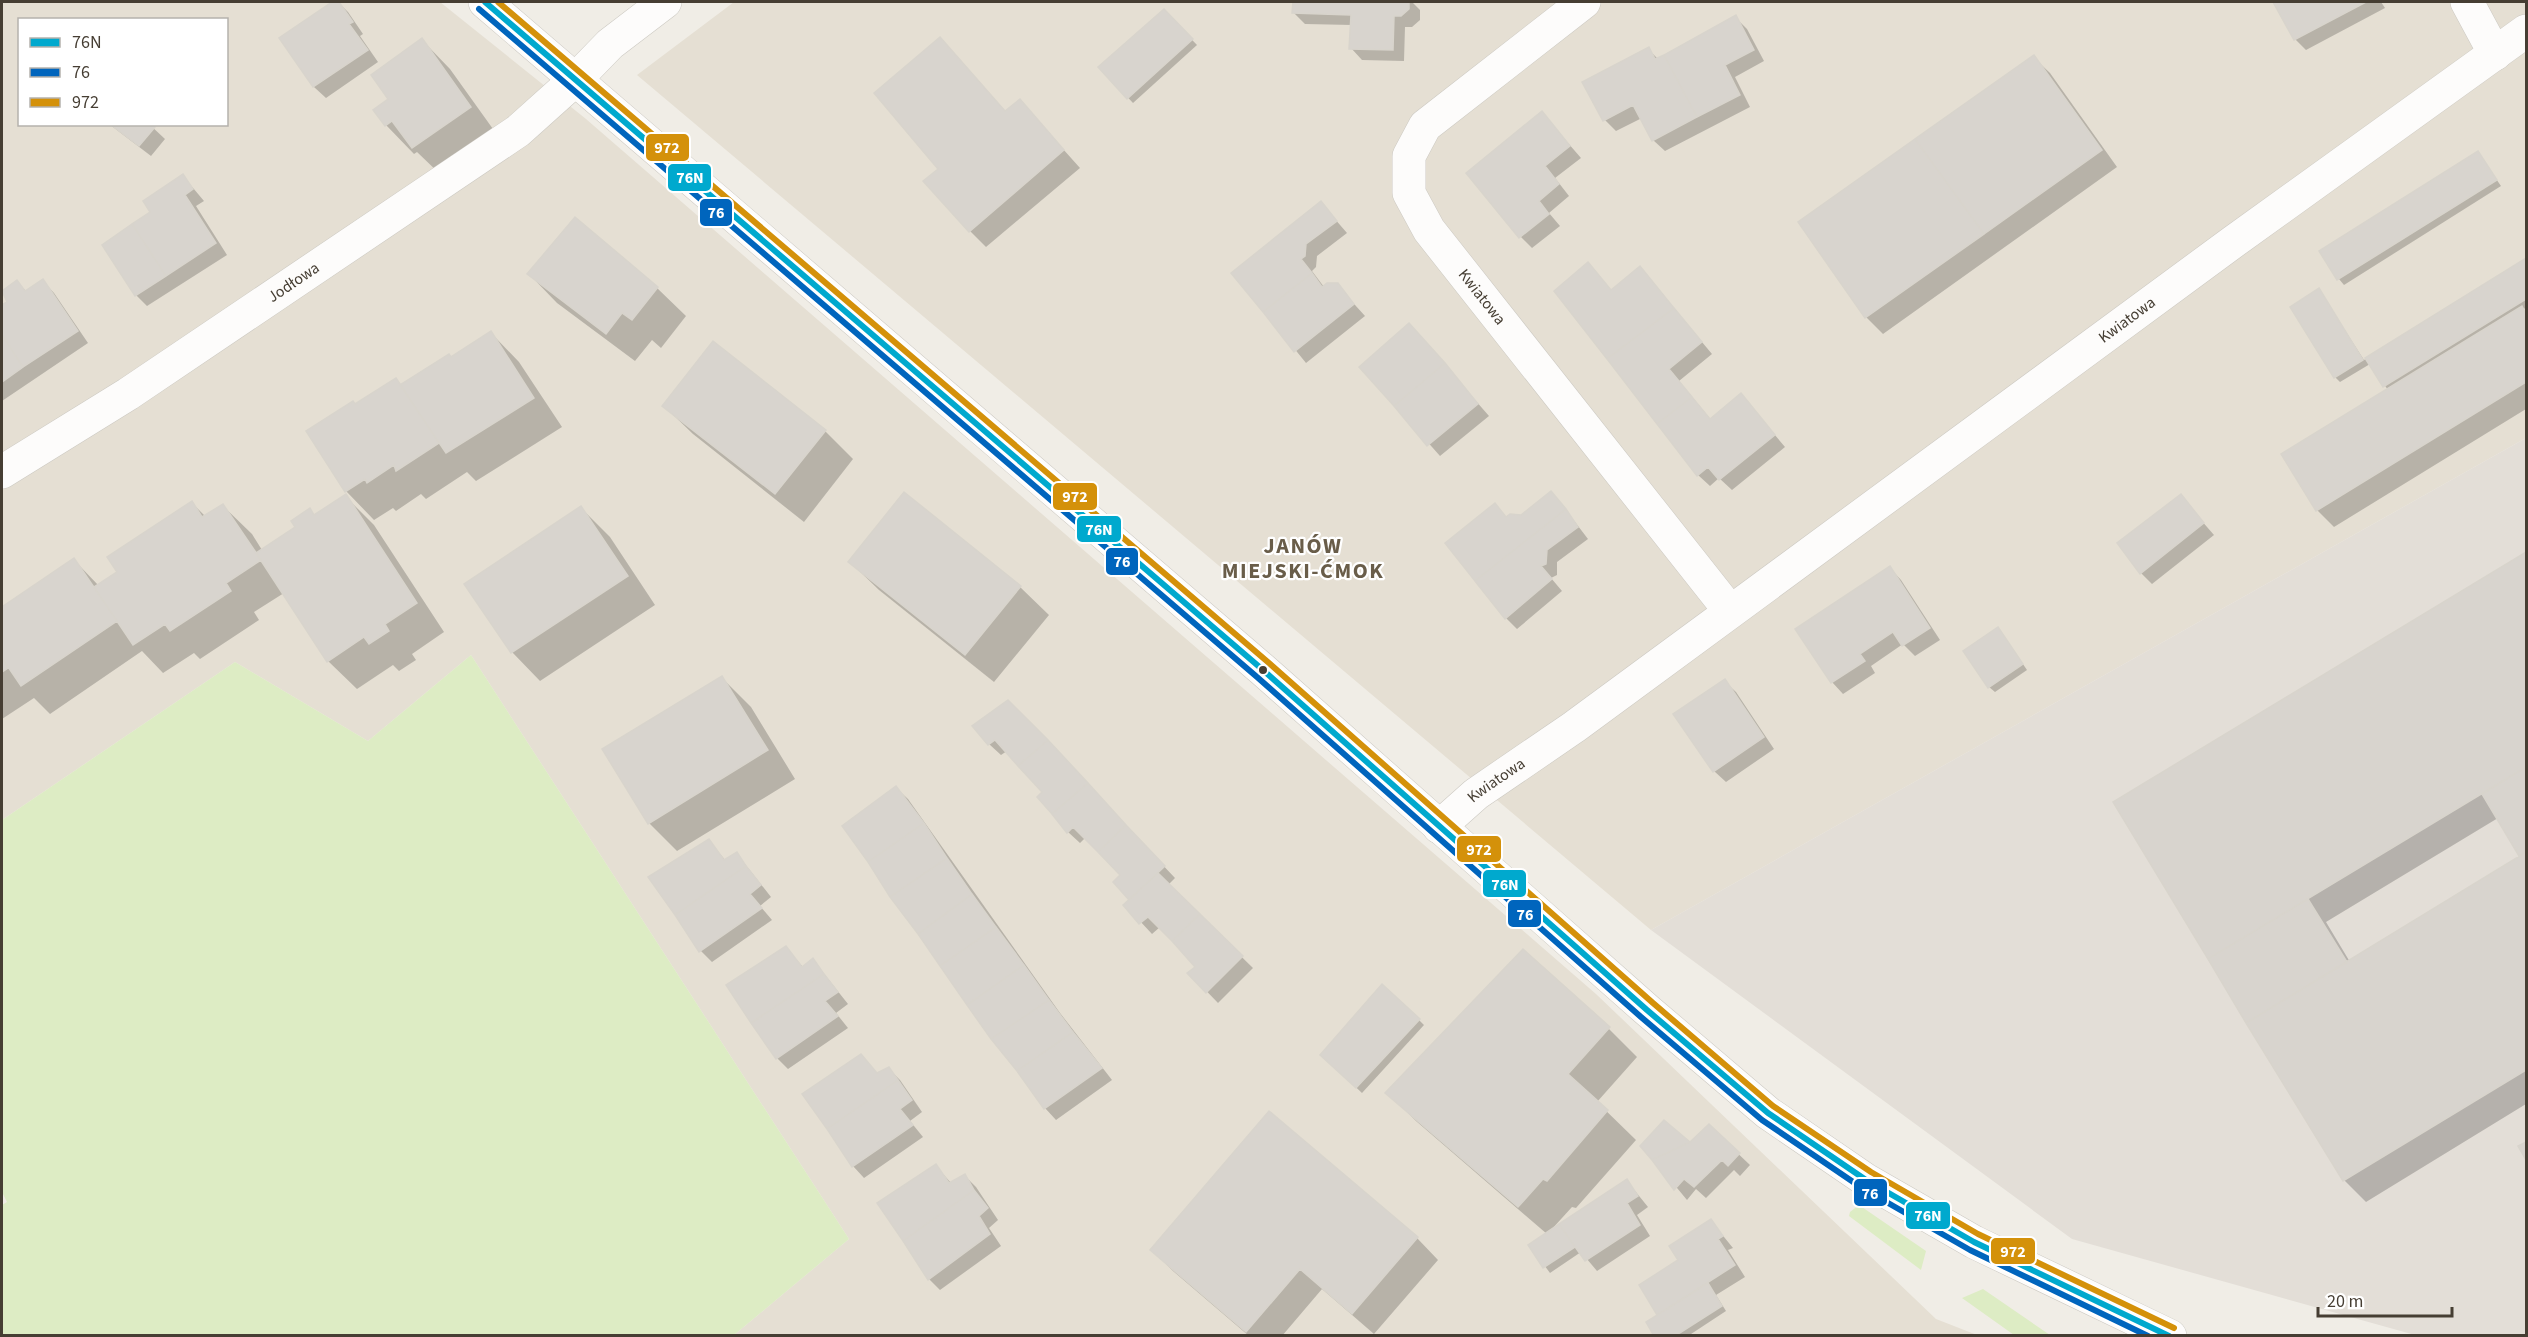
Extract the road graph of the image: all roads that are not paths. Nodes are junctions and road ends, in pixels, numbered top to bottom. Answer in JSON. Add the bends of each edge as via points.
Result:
{"nodes":[{"id":1,"x":485,"y":2,"type":"edge"},
{"id":2,"x":665,"y":2,"type":"edge"},
{"id":3,"x":1584,"y":2,"type":"edge"},
{"id":4,"x":2467,"y":2,"type":"edge"},
{"id":5,"x":2526,"y":31,"type":"edge"},
{"id":6,"x":2495,"y":54,"type":"junction"},
{"id":7,"x":576,"y":79,"type":"junction"},
{"id":8,"x":2,"y":472,"type":"edge"},
{"id":9,"x":1730,"y":611,"type":"junction"},
{"id":10,"x":1439,"y":827,"type":"junction"},
{"id":11,"x":2170,"y":1335,"type":"edge"}],
"edges":[{"from":1,"to":7,"type":"street"},
{"from":2,"to":7,"type":"street","name":"Jodłowa","via":[[610,44]]},
{"from":3,"to":9,"type":"street","name":"Kwiatowa","via":[[1425,126],[1409,156],[1409,193],[1429,230]]},
{"from":4,"to":6,"type":"street"},
{"from":5,"to":6,"type":"street","name":"Kwiatowa"},
{"from":6,"to":9,"type":"street","name":"Kwiatowa"},
{"from":7,"to":8,"type":"street","name":"Jodłowa","via":[[518,131],[128,394]]},
{"from":7,"to":10,"type":"street","via":[[1263,670]]},
{"from":9,"to":10,"type":"street","name":"Kwiatowa","via":[[1476,794]]},
{"from":10,"to":11,"type":"street","via":[[1768,1113],[1866,1180],[1974,1242]]}]}
